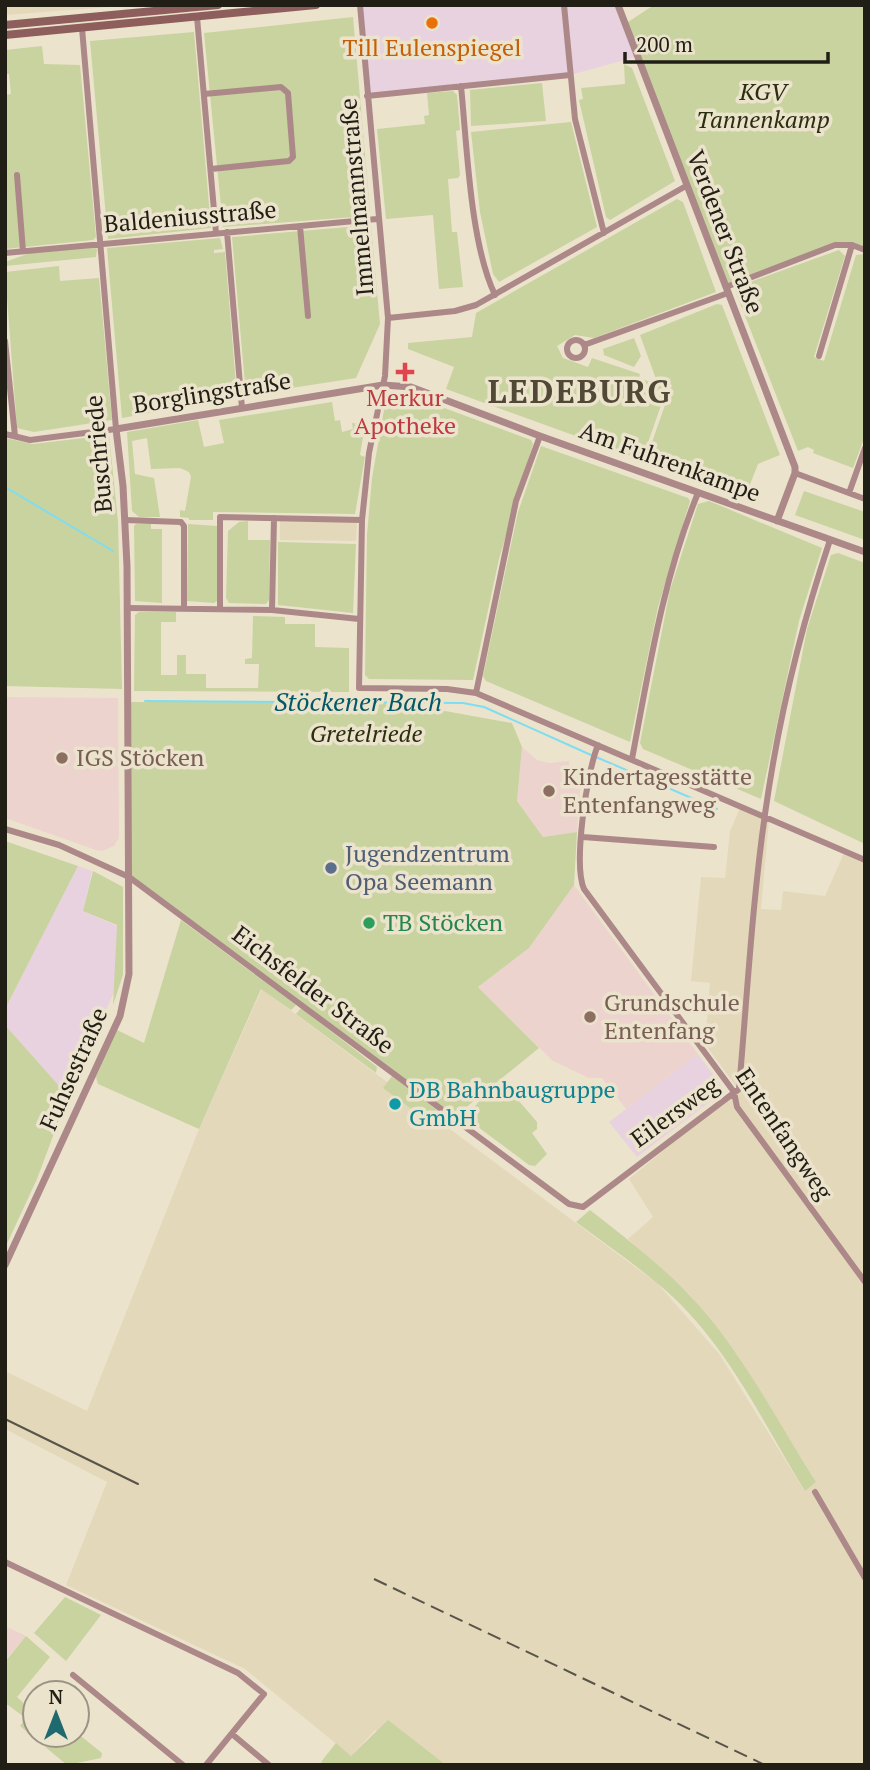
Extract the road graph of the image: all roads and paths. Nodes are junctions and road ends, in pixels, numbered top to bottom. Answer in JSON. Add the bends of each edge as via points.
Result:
{"nodes":[{"id":1,"x":218,"y":5,"type":"edge"},
{"id":2,"x":316,"y":5,"type":"edge"},
{"id":3,"x":360,"y":5,"type":"edge"},
{"id":4,"x":564,"y":5,"type":"edge"},
{"id":5,"x":618,"y":5,"type":"edge"},
{"id":6,"x":197,"y":17,"type":"junction"},
{"id":7,"x":5,"y":26,"type":"edge"},
{"id":8,"x":82,"y":28,"type":"junction"},
{"id":9,"x":5,"y":35,"type":"edge"},
{"id":10,"x":570,"y":75,"type":"junction"},
{"id":11,"x":461,"y":86,"type":"junction"},
{"id":12,"x":204,"y":94,"type":"junction"},
{"id":13,"x":367,"y":96,"type":"junction"},
{"id":14,"x":211,"y":169,"type":"junction"},
{"id":15,"x":17,"y":175,"type":"dead end"},
{"id":16,"x":686,"y":186,"type":"junction"},
{"id":17,"x":377,"y":219,"type":"junction"},
{"id":18,"x":300,"y":226,"type":"junction"},
{"id":19,"x":227,"y":232,"type":"junction"},
{"id":20,"x":216,"y":233,"type":"junction"},
{"id":21,"x":604,"y":233,"type":"junction"},
{"id":22,"x":101,"y":244,"type":"junction"},
{"id":23,"x":852,"y":245,"type":"junction"},
{"id":24,"x":865,"y":250,"type":"edge"},
{"id":25,"x":23,"y":251,"type":"junction"},
{"id":26,"x":5,"y":253,"type":"edge"},
{"id":27,"x":727,"y":290,"type":"junction"},
{"id":28,"x":495,"y":295,"type":"junction"},
{"id":29,"x":308,"y":316,"type":"dead end"},
{"id":30,"x":388,"y":318,"type":"junction"},
{"id":31,"x":5,"y":341,"type":"edge"},
{"id":32,"x":584,"y":345,"type":"dead end"},
{"id":33,"x":819,"y":356,"type":"dead end"},
{"id":34,"x":383,"y":385,"type":"junction"},
{"id":35,"x":242,"y":408,"type":"junction"},
{"id":36,"x":116,"y":429,"type":"junction"},
{"id":37,"x":5,"y":434,"type":"edge"},
{"id":38,"x":15,"y":436,"type":"junction"},
{"id":39,"x":540,"y":436,"type":"junction"},
{"id":40,"x":865,"y":448,"type":"edge"},
{"id":41,"x":795,"y":473,"type":"junction"},
{"id":42,"x":698,"y":493,"type":"junction"},
{"id":43,"x":849,"y":493,"type":"junction"},
{"id":44,"x":865,"y":499,"type":"edge"},
{"id":45,"x":274,"y":519,"type":"junction"},
{"id":46,"x":125,"y":520,"type":"junction"},
{"id":47,"x":362,"y":520,"type":"junction"},
{"id":48,"x":777,"y":521,"type":"junction"},
{"id":49,"x":830,"y":540,"type":"junction"},
{"id":50,"x":865,"y":552,"type":"edge"},
{"id":51,"x":127,"y":608,"type":"junction"},
{"id":52,"x":184,"y":609,"type":"junction"},
{"id":53,"x":220,"y":609,"type":"junction"},
{"id":54,"x":272,"y":610,"type":"junction"},
{"id":55,"x":359,"y":620,"type":"junction"},
{"id":56,"x":476,"y":693,"type":"junction"},
{"id":57,"x":597,"y":747,"type":"junction"},
{"id":58,"x":632,"y":760,"type":"junction"},
{"id":59,"x":765,"y":815,"type":"junction"},
{"id":60,"x":5,"y":829,"type":"edge"},
{"id":61,"x":583,"y":837,"type":"junction"},
{"id":62,"x":714,"y":847,"type":"dead end"},
{"id":63,"x":865,"y":860,"type":"edge"},
{"id":64,"x":129,"y":877,"type":"junction"},
{"id":65,"x":734,"y":1093,"type":"junction"},
{"id":66,"x":583,"y":1207,"type":"joint"},
{"id":67,"x":5,"y":1265,"type":"edge"},
{"id":68,"x":865,"y":1282,"type":"edge"},
{"id":69,"x":815,"y":1492,"type":"dead end"},
{"id":70,"x":5,"y":1562,"type":"edge"},
{"id":71,"x":865,"y":1578,"type":"edge"},
{"id":72,"x":73,"y":1675,"type":"dead end"},
{"id":73,"x":232,"y":1734,"type":"junction"},
{"id":74,"x":183,"y":1765,"type":"edge"},
{"id":75,"x":206,"y":1765,"type":"edge"},
{"id":76,"x":269,"y":1765,"type":"edge"}],
"edges":[{"from":1,"to":7,"type":"main road"},
{"from":2,"to":6,"type":"main road"},
{"from":3,"to":13,"type":"street","name":"Immelmannstraße"},
{"from":4,"to":10,"type":"street"},
{"from":5,"to":16,"type":"street","name":"Verdener Straße"},
{"from":6,"to":8,"type":"main road"},
{"from":6,"to":12,"type":"street"},
{"from":8,"to":9,"type":"main road"},
{"from":8,"to":22,"type":"street","name":"Buschriede"},
{"from":10,"to":11,"type":"street"},
{"from":10,"to":21,"type":"street","via":[[575,119]]},
{"from":11,"to":13,"type":"street"},
{"from":11,"to":28,"type":"street","via":[[475,213]]},
{"from":12,"to":14,"type":"street"},
{"from":12,"to":14,"type":"street","via":[[281,88],[288,93],[293,157],[289,161]]},
{"from":13,"to":17,"type":"street","name":"Immelmannstraße"},
{"from":14,"to":20,"type":"street"},
{"from":15,"to":25,"type":"street"},
{"from":16,"to":21,"type":"street"},
{"from":16,"to":27,"type":"street","name":"Verdener Straße"},
{"from":17,"to":18,"type":"street","name":"Baldeniusstraße"},
{"from":17,"to":30,"type":"street","name":"Immelmannstraße"},
{"from":18,"to":19,"type":"street","name":"Baldeniusstraße"},
{"from":18,"to":29,"type":"street"},
{"from":19,"to":20,"type":"street","name":"Baldeniusstraße"},
{"from":19,"to":35,"type":"street"},
{"from":20,"to":22,"type":"street","name":"Baldeniusstraße"},
{"from":21,"to":28,"type":"street"},
{"from":22,"to":25,"type":"street","name":"Baldeniusstraße"},
{"from":22,"to":36,"type":"street","name":"Buschriede"},
{"from":23,"to":24,"type":"street"},
{"from":23,"to":27,"type":"street","via":[[835,245]]},
{"from":23,"to":33,"type":"street"},
{"from":25,"to":26,"type":"street","name":"Baldeniusstraße"},
{"from":27,"to":32,"type":"street"},
{"from":27,"to":41,"type":"street","name":"Verdener Straße"},
{"from":28,"to":30,"type":"street","via":[[466,310]]},
{"from":30,"to":34,"type":"street","name":"Immelmannstraße"},
{"from":31,"to":38,"type":"street"},
{"from":34,"to":35,"type":"street","name":"Borglingstraße"},
{"from":34,"to":39,"type":"street","name":"Am Fuhrenkampe","via":[[411,387]]},
{"from":34,"to":47,"type":"street","name":"Immelmannstraße"},
{"from":35,"to":36,"type":"street","name":"Borglingstraße"},
{"from":36,"to":38,"type":"street","name":"Borglingstraße","via":[[30,440]]},
{"from":36,"to":46,"type":"street","name":"Buschriede"},
{"from":37,"to":38,"type":"street","name":"Borglingstraße"},
{"from":39,"to":42,"type":"street","name":"Am Fuhrenkampe"},
{"from":39,"to":56,"type":"street","via":[[516,501]]},
{"from":40,"to":43,"type":"street"},
{"from":41,"to":43,"type":"street"},
{"from":41,"to":48,"type":"street"},
{"from":42,"to":48,"type":"street","name":"Am Fuhrenkampe"},
{"from":42,"to":58,"type":"street","via":[[675,556]]},
{"from":43,"to":44,"type":"street"},
{"from":45,"to":47,"type":"street"},
{"from":45,"to":53,"type":"street","via":[[220,517]]},
{"from":45,"to":54,"type":"street"},
{"from":46,"to":51,"type":"street","name":"Buschriede"},
{"from":46,"to":52,"type":"street","via":[[175,520],[184,526]]},
{"from":47,"to":55,"type":"street","name":"Immelmannstraße"},
{"from":48,"to":49,"type":"street","name":"Am Fuhrenkampe"},
{"from":49,"to":50,"type":"street","name":"Am Fuhrenkampe"},
{"from":49,"to":59,"type":"street","name":"Eilersweg","via":[[783,710]]},
{"from":51,"to":52,"type":"street"},
{"from":51,"to":64,"type":"street","name":"Buschriede"},
{"from":52,"to":53,"type":"street"},
{"from":53,"to":54,"type":"street"},
{"from":54,"to":55,"type":"street"},
{"from":55,"to":56,"type":"street","name":"Immelmannstraße","via":[[359,688]]},
{"from":56,"to":57,"type":"street"},
{"from":57,"to":58,"type":"street"},
{"from":57,"to":61,"type":"street","name":"Entenfangweg"},
{"from":58,"to":59,"type":"street"},
{"from":59,"to":63,"type":"street"},
{"from":59,"to":65,"type":"street","name":"Eilersweg","via":[[739,1089]]},
{"from":60,"to":64,"type":"street","name":"Eichsfelder Straße","via":[[59,845]]},
{"from":61,"to":62,"type":"street"},
{"from":61,"to":65,"type":"street","name":"Entenfangweg","via":[[580,871],[584,889]]},
{"from":64,"to":66,"type":"street","name":"Eichsfelder Straße","via":[[569,1203]]},
{"from":64,"to":67,"type":"street","name":"Fuhsestraße","via":[[130,974],[120,1016]]},
{"from":65,"to":66,"type":"street","name":"Eilersweg"},
{"from":65,"to":68,"type":"street","name":"Entenfangweg","via":[[737,1107]]},
{"from":69,"to":71,"type":"street"},
{"from":70,"to":73,"type":"street","via":[[238,1672],[264,1694]]},
{"from":72,"to":74,"type":"street"},
{"from":73,"to":75,"type":"street"},
{"from":73,"to":76,"type":"street"}]}
